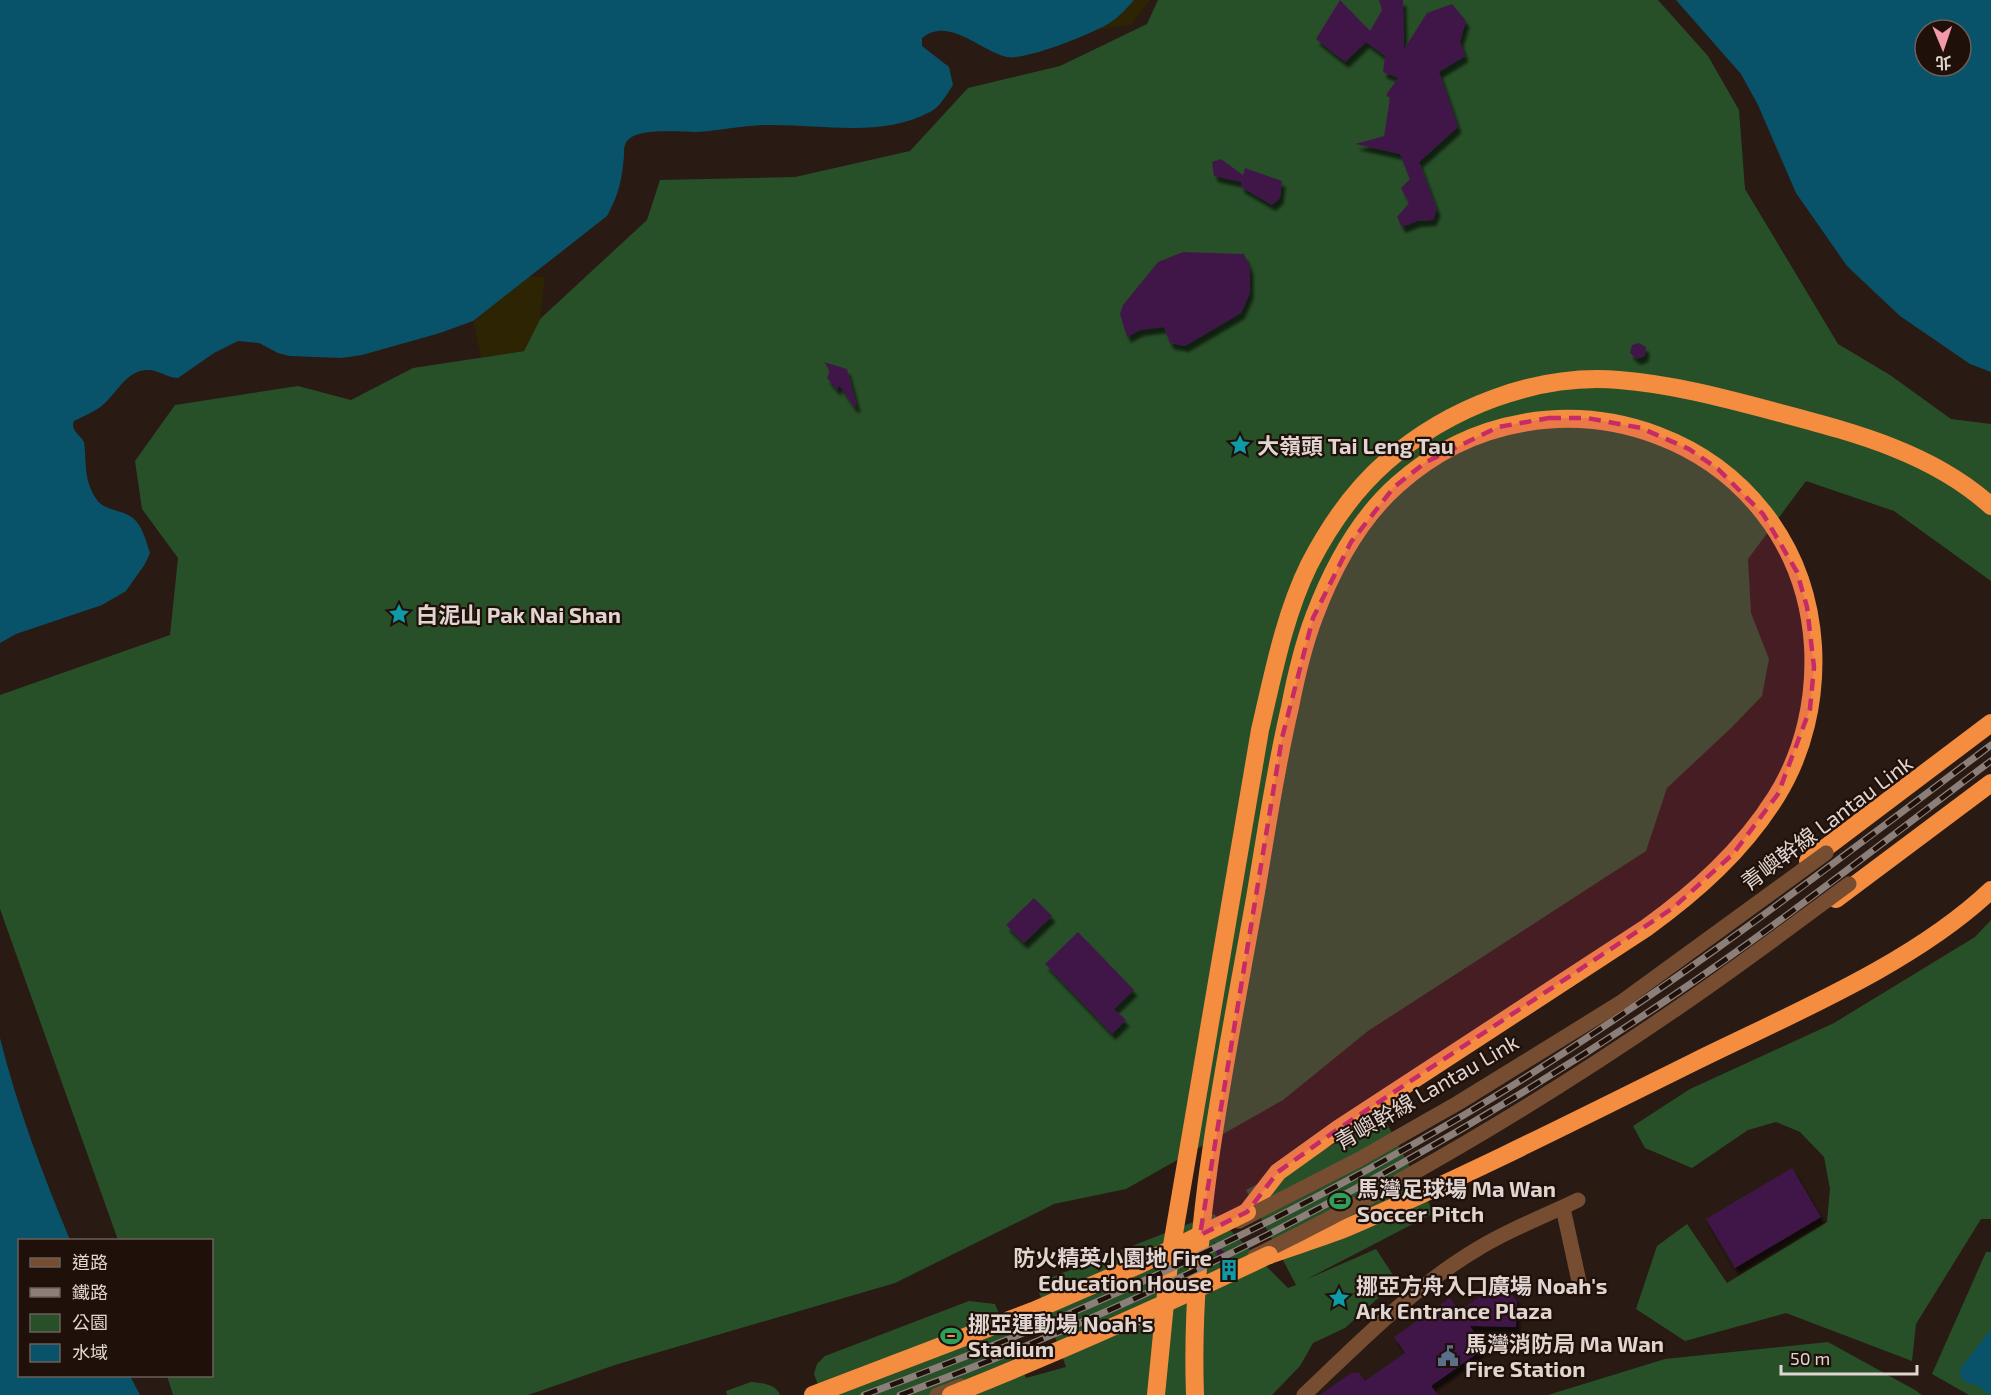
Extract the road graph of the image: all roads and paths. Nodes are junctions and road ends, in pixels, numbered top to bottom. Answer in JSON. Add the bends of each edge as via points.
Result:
{"nodes":[{"id":1,"x":1991,"y":506,"type":"edge"},
{"id":2,"x":1991,"y":723,"type":"edge"},
{"id":3,"x":1991,"y":729,"type":"edge"},
{"id":4,"x":1991,"y":777,"type":"edge"},
{"id":5,"x":1991,"y":783,"type":"edge"},
{"id":6,"x":1991,"y":890,"type":"edge"},
{"id":7,"x":1578,"y":1200,"type":"dead end"},
{"id":8,"x":1563,"y":1208,"type":"junction"},
{"id":9,"x":1247,"y":1212,"type":"junction"},
{"id":10,"x":1269,"y":1255,"type":"junction"},
{"id":11,"x":1580,"y":1286,"type":"dead end"},
{"id":12,"x":813,"y":1395,"type":"edge"},
{"id":13,"x":828,"y":1395,"type":"edge"},
{"id":14,"x":938,"y":1395,"type":"edge"},
{"id":15,"x":951,"y":1395,"type":"edge"},
{"id":16,"x":1156,"y":1395,"type":"edge"},
{"id":17,"x":1195,"y":1395,"type":"edge"},
{"id":18,"x":1304,"y":1395,"type":"edge"}],
"edges":[{"from":1,"to":16,"type":"highway","bridge":true,"via":[[1934,466],[1886,444],[1701,392],[1618,380],[1577,380],[1488,400],[1432,428],[1385,462],[1350,500],[1321,543],[1298,591],[1277,656],[1260,730],[1170,1253]]},
{"from":2,"to":9,"type":"highway","name":"青嶼幹線 Lantau Link","bridge":true,"via":[[1653,973],[1555,1038],[1356,1156]]},
{"from":3,"to":13,"type":"street","name":"青嶼幹線 Lantau Link","bridge":true,"via":[[1620,1003],[1458,1104],[1358,1160],[1143,1268],[1035,1315]]},
{"from":4,"to":14,"type":"street","bridge":true,"via":[[1677,1008],[1478,1136],[1377,1194],[1159,1303]]},
{"from":5,"to":10,"type":"highway","bridge":true,"via":[[1680,1013],[1581,1078],[1379,1198]]},
{"from":6,"to":10,"type":"highway","via":[[1938,932],[1840,990],[1492,1161],[1344,1228]]},
{"from":7,"to":8,"type":"street"},
{"from":8,"to":11,"type":"street"},
{"from":8,"to":18,"type":"street","via":[[1480,1247],[1445,1270],[1397,1308]]},
{"from":9,"to":12,"type":"highway","name":"青嶼幹線 Lantau Link","bridge":true,"via":[[1033,1311]]},
{"from":9,"to":17,"type":"highway","bridge":true,"via":[[1278,1172],[1646,928],[1697,890],[1733,854],[1778,794],[1802,740],[1810,709],[1814,667],[1807,607],[1797,572],[1763,514],[1719,469],[1689,449],[1641,428],[1587,418],[1550,418],[1498,427],[1460,441],[1394,487],[1363,523],[1340,561],[1313,618],[1282,738],[1204,1201],[1198,1260]]},
{"from":10,"to":15,"type":"highway","bridge":true,"via":[[1052,1355]]}]}
